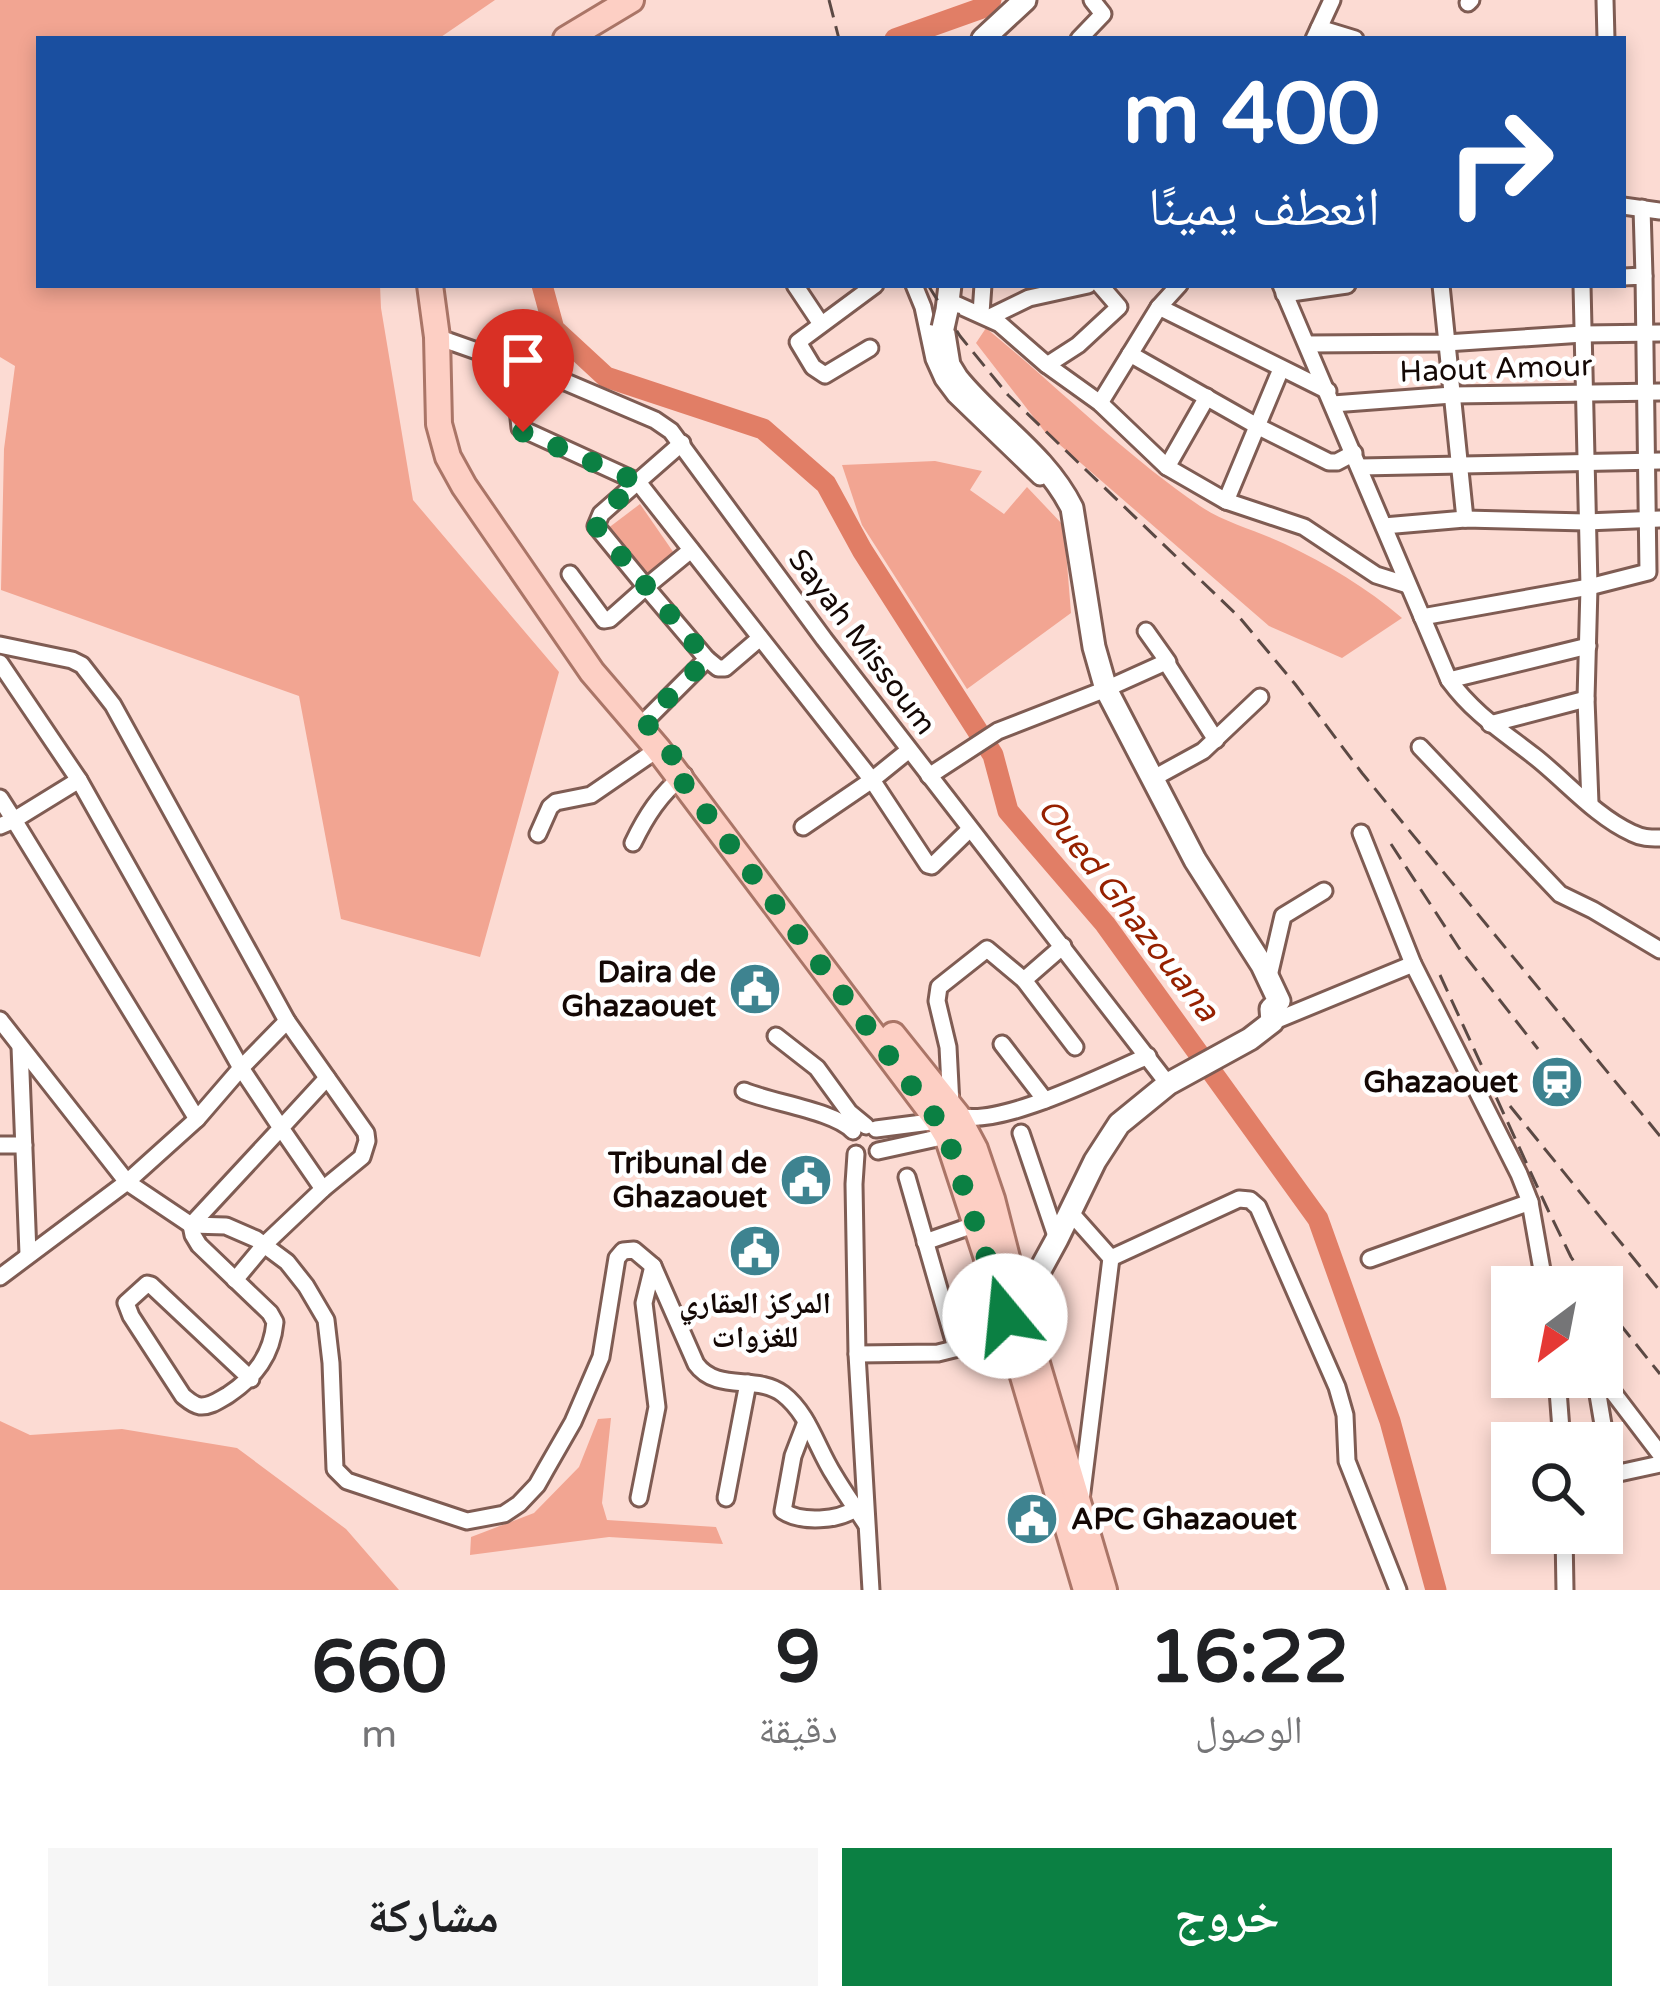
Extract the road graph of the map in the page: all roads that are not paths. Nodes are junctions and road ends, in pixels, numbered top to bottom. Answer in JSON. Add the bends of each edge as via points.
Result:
{"nodes":[{"id":1,"x":631,"y":0,"type":"edge"},
{"id":2,"x":1025,"y":0,"type":"edge"},
{"id":3,"x":1092,"y":0,"type":"edge"},
{"id":4,"x":1332,"y":0,"type":"edge"},
{"id":5,"x":1605,"y":0,"type":"edge"},
{"id":6,"x":1316,"y":33,"type":"edge"},
{"id":7,"x":571,"y":36,"type":"edge"},
{"id":8,"x":989,"y":36,"type":"edge"},
{"id":9,"x":1082,"y":36,"type":"edge"},
{"id":10,"x":1606,"y":36,"type":"edge"},
{"id":11,"x":1626,"y":206,"type":"edge"},
{"id":12,"x":1642,"y":208,"type":"junction"},
{"id":13,"x":1660,"y":211,"type":"edge"},
{"id":14,"x":1644,"y":276,"type":"junction"},
{"id":15,"x":1626,"y":277,"type":"edge"},
{"id":16,"x":430,"y":288,"type":"edge"},
{"id":17,"x":797,"y":288,"type":"edge"},
{"id":18,"x":871,"y":288,"type":"edge"},
{"id":19,"x":915,"y":288,"type":"edge"},
{"id":20,"x":1058,"y":288,"type":"edge"},
{"id":21,"x":1103,"y":288,"type":"edge"},
{"id":22,"x":1441,"y":288,"type":"edge"},
{"id":23,"x":1582,"y":288,"type":"edge"},
{"id":24,"x":1282,"y":289,"type":"edge"},
{"id":25,"x":1028,"y":291,"type":"edge"},
{"id":26,"x":1162,"y":297,"type":"edge"},
{"id":27,"x":964,"y":308,"type":"edge"},
{"id":28,"x":821,"y":324,"type":"junction"},
{"id":29,"x":1653,"y":333,"type":"edge"},
{"id":30,"x":1583,"y":334,"type":"junction"},
{"id":31,"x":437,"y":337,"type":"junction"},
{"id":32,"x":1446,"y":343,"type":"junction"},
{"id":33,"x":1307,"y":344,"type":"junction"},
{"id":34,"x":870,"y":348,"type":"dead end"},
{"id":35,"x":1130,"y":354,"type":"junction"},
{"id":36,"x":513,"y":362,"type":"junction"},
{"id":37,"x":1048,"y":365,"type":"junction"},
{"id":38,"x":1281,"y":370,"type":"junction"},
{"id":39,"x":1653,"y":392,"type":"edge"},
{"id":40,"x":1584,"y":393,"type":"junction"},
{"id":41,"x":1452,"y":395,"type":"junction"},
{"id":42,"x":1207,"y":397,"type":"junction"},
{"id":43,"x":1331,"y":397,"type":"junction"},
{"id":44,"x":1100,"y":404,"type":"junction"},
{"id":45,"x":1257,"y":426,"type":"junction"},
{"id":46,"x":682,"y":443,"type":"junction"},
{"id":47,"x":1357,"y":460,"type":"junction"},
{"id":48,"x":1654,"y":462,"type":"edge"},
{"id":49,"x":1586,"y":463,"type":"junction"},
{"id":50,"x":1459,"y":465,"type":"junction"},
{"id":51,"x":1168,"y":467,"type":"junction"},
{"id":52,"x":638,"y":482,"type":"junction"},
{"id":53,"x":1226,"y":502,"type":"junction"},
{"id":54,"x":1465,"y":518,"type":"junction"},
{"id":55,"x":1654,"y":519,"type":"edge"},
{"id":56,"x":1586,"y":522,"type":"junction"},
{"id":57,"x":1384,"y":526,"type":"junction"},
{"id":58,"x":1077,"y":529,"type":"junction"},
{"id":59,"x":691,"y":550,"type":"junction"},
{"id":60,"x":570,"y":574,"type":"dead end"},
{"id":61,"x":1408,"y":585,"type":"junction"},
{"id":62,"x":646,"y":587,"type":"junction"},
{"id":63,"x":1589,"y":587,"type":"junction"},
{"id":64,"x":1422,"y":617,"type":"junction"},
{"id":65,"x":1146,"y":631,"type":"dead end"},
{"id":66,"x":760,"y":638,"type":"junction"},
{"id":67,"x":0,"y":645,"type":"edge"},
{"id":68,"x":1588,"y":646,"type":"junction"},
{"id":69,"x":707,"y":659,"type":"junction"},
{"id":70,"x":1168,"y":662,"type":"junction"},
{"id":71,"x":0,"y":663,"type":"edge"},
{"id":72,"x":1449,"y":680,"type":"junction"},
{"id":73,"x":1106,"y":689,"type":"junction"},
{"id":74,"x":1260,"y":697,"type":"dead end"},
{"id":75,"x":1586,"y":699,"type":"junction"},
{"id":76,"x":642,"y":724,"type":"junction"},
{"id":77,"x":1490,"y":724,"type":"junction"},
{"id":78,"x":1216,"y":740,"type":"junction"},
{"id":79,"x":1420,"y":747,"type":"dead end"},
{"id":80,"x":658,"y":749,"type":"junction"},
{"id":81,"x":909,"y":750,"type":"junction"},
{"id":82,"x":683,"y":776,"type":"junction"},
{"id":83,"x":929,"y":776,"type":"junction"},
{"id":84,"x":1152,"y":779,"type":"junction"},
{"id":85,"x":79,"y":780,"type":"junction"},
{"id":86,"x":872,"y":780,"type":"junction"},
{"id":87,"x":0,"y":798,"type":"edge"},
{"id":88,"x":1590,"y":803,"type":"junction"},
{"id":89,"x":7,"y":823,"type":"edge"},
{"id":90,"x":803,"y":826,"type":"dead end"},
{"id":91,"x":970,"y":829,"type":"junction"},
{"id":92,"x":1361,"y":833,"type":"dead end"},
{"id":93,"x":538,"y":834,"type":"dead end"},
{"id":94,"x":1660,"y":838,"type":"edge"},
{"id":95,"x":633,"y":843,"type":"dead end"},
{"id":96,"x":1324,"y":891,"type":"dead end"},
{"id":97,"x":1063,"y":946,"type":"junction"},
{"id":98,"x":1660,"y":950,"type":"edge"},
{"id":99,"x":1413,"y":964,"type":"junction"},
{"id":100,"x":1024,"y":980,"type":"junction"},
{"id":101,"x":1276,"y":1012,"type":"junction"},
{"id":102,"x":0,"y":1020,"type":"edge"},
{"id":103,"x":287,"y":1021,"type":"junction"},
{"id":104,"x":776,"y":1036,"type":"dead end"},
{"id":105,"x":1002,"y":1044,"type":"dead end"},
{"id":106,"x":1075,"y":1047,"type":"dead end"},
{"id":107,"x":20,"y":1048,"type":"junction"},
{"id":108,"x":1148,"y":1056,"type":"junction"},
{"id":109,"x":241,"y":1068,"type":"junction"},
{"id":110,"x":327,"y":1078,"type":"junction"},
{"id":111,"x":1176,"y":1078,"type":"junction"},
{"id":112,"x":744,"y":1091,"type":"dead end"},
{"id":113,"x":1045,"y":1100,"type":"junction"},
{"id":114,"x":197,"y":1119,"type":"junction"},
{"id":115,"x":955,"y":1122,"type":"junction"},
{"id":116,"x":280,"y":1128,"type":"junction"},
{"id":117,"x":865,"y":1129,"type":"junction"},
{"id":118,"x":1021,"y":1133,"type":"dead end"},
{"id":119,"x":0,"y":1145,"type":"edge"},
{"id":120,"x":24,"y":1145,"type":"junction"},
{"id":121,"x":878,"y":1151,"type":"junction"},
{"id":122,"x":856,"y":1154,"type":"junction"},
{"id":123,"x":907,"y":1178,"type":"dead end"},
{"id":124,"x":127,"y":1182,"type":"junction"},
{"id":125,"x":322,"y":1189,"type":"junction"},
{"id":126,"x":1529,"y":1202,"type":"junction"},
{"id":127,"x":1071,"y":1213,"type":"junction"},
{"id":128,"x":986,"y":1221,"type":"junction"},
{"id":129,"x":191,"y":1225,"type":"junction"},
{"id":130,"x":1058,"y":1239,"type":"junction"},
{"id":131,"x":925,"y":1242,"type":"junction"},
{"id":132,"x":265,"y":1244,"type":"junction"},
{"id":133,"x":28,"y":1254,"type":"junction"},
{"id":134,"x":1112,"y":1258,"type":"junction"},
{"id":135,"x":1370,"y":1259,"type":"dead end"},
{"id":136,"x":653,"y":1266,"type":"junction"},
{"id":137,"x":1541,"y":1266,"type":"edge"},
{"id":138,"x":0,"y":1277,"type":"edge"},
{"id":139,"x":235,"y":1280,"type":"junction"},
{"id":140,"x":1013,"y":1305,"type":"junction"},
{"id":141,"x":956,"y":1348,"type":"junction"},
{"id":142,"x":857,"y":1354,"type":"junction"},
{"id":143,"x":251,"y":1379,"type":"junction"},
{"id":144,"x":748,"y":1384,"type":"junction"},
{"id":145,"x":1599,"y":1398,"type":"edge"},
{"id":146,"x":1617,"y":1398,"type":"edge"},
{"id":147,"x":806,"y":1422,"type":"junction"},
{"id":148,"x":1660,"y":1454,"type":"edge"},
{"id":149,"x":1660,"y":1464,"type":"edge"},
{"id":150,"x":639,"y":1498,"type":"dead end"},
{"id":151,"x":726,"y":1498,"type":"dead end"},
{"id":152,"x":856,"y":1508,"type":"junction"},
{"id":153,"x":1080,"y":1509,"type":"junction"},
{"id":154,"x":866,"y":1524,"type":"junction"},
{"id":155,"x":1564,"y":1554,"type":"edge"},
{"id":156,"x":871,"y":1590,"type":"edge"},
{"id":157,"x":1086,"y":1590,"type":"edge"},
{"id":158,"x":1104,"y":1590,"type":"edge"},
{"id":159,"x":1398,"y":1590,"type":"edge"},
{"id":160,"x":1565,"y":1590,"type":"edge"}],
"edges":[{"from":1,"to":7,"type":"main road"},
{"from":2,"to":8,"type":"main road"},
{"from":3,"to":9,"type":"street","via":[[1102,17]]},
{"from":4,"to":6,"type":"street"},
{"from":5,"to":10,"type":"street"},
{"from":11,"to":12,"type":"street"},
{"from":12,"to":13,"type":"street"},
{"from":12,"to":14,"type":"street"},
{"from":14,"to":15,"type":"street"},
{"from":14,"to":29,"type":"street"},
{"from":16,"to":31,"type":"main road"},
{"from":17,"to":28,"type":"street"},
{"from":18,"to":28,"type":"street"},
{"from":19,"to":58,"type":"street","via":[[943,379],[1053,490]]},
{"from":20,"to":25,"type":"street"},
{"from":21,"to":37,"type":"street","via":[[1119,307]]},
{"from":22,"to":32,"type":"street"},
{"from":23,"to":30,"type":"street"},
{"from":24,"to":33,"type":"street"},
{"from":25,"to":27,"type":"street"},
{"from":26,"to":35,"type":"street"},
{"from":26,"to":38,"type":"street"},
{"from":27,"to":37,"type":"street"},
{"from":27,"to":58,"type":"main road","via":[[949,365],[1061,487]]},
{"from":28,"to":34,"type":"street","via":[[798,346],[818,372],[832,373]]},
{"from":29,"to":30,"type":"street"},
{"from":29,"to":39,"type":"street"},
{"from":30,"to":32,"type":"street"},
{"from":30,"to":40,"type":"street"},
{"from":31,"to":36,"type":"street","name":"Sayah Missoum"},
{"from":31,"to":76,"type":"main road","via":[[448,457]]},
{"from":32,"to":33,"type":"street"},
{"from":32,"to":41,"type":"street"},
{"from":33,"to":43,"type":"street"},
{"from":35,"to":42,"type":"street"},
{"from":35,"to":44,"type":"street"},
{"from":36,"to":46,"type":"street","name":"Sayah Missoum","via":[[655,420]]},
{"from":36,"to":52,"type":"street","via":[[523,432]]},
{"from":37,"to":44,"type":"street"},
{"from":38,"to":43,"type":"street"},
{"from":38,"to":45,"type":"street"},
{"from":39,"to":40,"type":"street","name":"Haout Amour"},
{"from":39,"to":48,"type":"street"},
{"from":40,"to":41,"type":"street","name":"Haout Amour"},
{"from":40,"to":49,"type":"street"},
{"from":41,"to":43,"type":"street","name":"Haout Amour"},
{"from":41,"to":50,"type":"street"},
{"from":42,"to":45,"type":"street"},
{"from":42,"to":51,"type":"street"},
{"from":43,"to":47,"type":"street"},
{"from":44,"to":51,"type":"street"},
{"from":45,"to":47,"type":"street","via":[[1329,462]]},
{"from":45,"to":53,"type":"street"},
{"from":46,"to":52,"type":"street"},
{"from":46,"to":81,"type":"street","name":"Sayah Missoum"},
{"from":47,"to":50,"type":"street"},
{"from":47,"to":57,"type":"street"},
{"from":48,"to":49,"type":"street"},
{"from":48,"to":55,"type":"street"},
{"from":49,"to":50,"type":"street"},
{"from":49,"to":56,"type":"street"},
{"from":50,"to":54,"type":"street"},
{"from":51,"to":53,"type":"street"},
{"from":52,"to":59,"type":"street"},
{"from":52,"to":62,"type":"street","via":[[596,526]]},
{"from":53,"to":61,"type":"street","via":[[1304,527],[1376,575]]},
{"from":54,"to":56,"type":"street"},
{"from":54,"to":57,"type":"street"},
{"from":55,"to":56,"type":"street"},
{"from":55,"to":63,"type":"street","via":[[1647,574]]},
{"from":56,"to":63,"type":"street"},
{"from":57,"to":61,"type":"street"},
{"from":58,"to":73,"type":"main road"},
{"from":59,"to":62,"type":"street"},
{"from":59,"to":66,"type":"street"},
{"from":60,"to":62,"type":"street","via":[[604,620]]},
{"from":61,"to":64,"type":"street"},
{"from":62,"to":69,"type":"street"},
{"from":63,"to":64,"type":"street"},
{"from":63,"to":68,"type":"street"},
{"from":64,"to":72,"type":"street"},
{"from":65,"to":70,"type":"street"},
{"from":66,"to":69,"type":"street","via":[[725,668]]},
{"from":66,"to":86,"type":"street"},
{"from":67,"to":103,"type":"street","via":[[82,665],[113,705]]},
{"from":68,"to":72,"type":"street"},
{"from":68,"to":75,"type":"street"},
{"from":69,"to":76,"type":"street"},
{"from":70,"to":73,"type":"street"},
{"from":70,"to":78,"type":"street"},
{"from":71,"to":85,"type":"street"},
{"from":72,"to":77,"type":"street"},
{"from":73,"to":83,"type":"street","via":[[998,731]]},
{"from":73,"to":84,"type":"main road"},
{"from":74,"to":78,"type":"street"},
{"from":75,"to":77,"type":"street"},
{"from":75,"to":88,"type":"street"},
{"from":76,"to":80,"type":"main road"},
{"from":76,"to":82,"type":"main road"},
{"from":77,"to":88,"type":"street"},
{"from":78,"to":84,"type":"street"},
{"from":79,"to":98,"type":"street","via":[[1560,894]]},
{"from":80,"to":82,"type":"main road"},
{"from":80,"to":93,"type":"street","via":[[600,790],[556,802]]},
{"from":81,"to":83,"type":"street","name":"Sayah Missoum"},
{"from":81,"to":86,"type":"street"},
{"from":82,"to":95,"type":"street"},
{"from":82,"to":115,"type":"main road"},
{"from":83,"to":91,"type":"street","name":"Sayah Missoum"},
{"from":84,"to":101,"type":"main road","via":[[1262,965]]},
{"from":85,"to":89,"type":"street"},
{"from":85,"to":109,"type":"street"},
{"from":86,"to":90,"type":"street"},
{"from":86,"to":91,"type":"street","via":[[930,866]]},
{"from":87,"to":89,"type":"street"},
{"from":88,"to":94,"type":"street","via":[[1636,835]]},
{"from":89,"to":114,"type":"street"},
{"from":91,"to":97,"type":"street","name":"Sayah Missoum"},
{"from":92,"to":99,"type":"street"},
{"from":96,"to":101,"type":"street","via":[[1280,922],[1268,974]]},
{"from":97,"to":100,"type":"street"},
{"from":97,"to":108,"type":"street","name":"Sayah Missoum"},
{"from":99,"to":101,"type":"street"},
{"from":99,"to":126,"type":"street"},
{"from":100,"to":106,"type":"street"},
{"from":100,"to":115,"type":"street","via":[[987,949],[939,987]]},
{"from":101,"to":111,"type":"main road","via":[[1250,1039]]},
{"from":102,"to":107,"type":"street"},
{"from":103,"to":109,"type":"street"},
{"from":103,"to":110,"type":"street"},
{"from":104,"to":117,"type":"street","via":[[818,1068]]},
{"from":105,"to":113,"type":"street"},
{"from":107,"to":120,"type":"street"},
{"from":107,"to":124,"type":"street"},
{"from":108,"to":111,"type":"street","name":"Sayah Missoum"},
{"from":108,"to":113,"type":"street"},
{"from":109,"to":114,"type":"street"},
{"from":109,"to":116,"type":"street"},
{"from":110,"to":116,"type":"street"},
{"from":110,"to":125,"type":"street","via":[[367,1141],[362,1156]]},
{"from":111,"to":127,"type":"main road","via":[[1119,1124]]},
{"from":112,"to":117,"type":"street"},
{"from":113,"to":115,"type":"street"},
{"from":114,"to":124,"type":"street"},
{"from":115,"to":117,"type":"street"},
{"from":115,"to":121,"type":"street"},
{"from":115,"to":128,"type":"main road","via":[[975,1149]]},
{"from":116,"to":125,"type":"street"},
{"from":116,"to":129,"type":"street"},
{"from":117,"to":121,"type":"street","via":[[881,1138]]},
{"from":117,"to":122,"type":"street","via":[[850,1143]]},
{"from":118,"to":130,"type":"street"},
{"from":119,"to":120,"type":"street"},
{"from":120,"to":133,"type":"street"},
{"from":121,"to":122,"type":"street"},
{"from":122,"to":142,"type":"street"},
{"from":123,"to":131,"type":"street"},
{"from":124,"to":129,"type":"street"},
{"from":124,"to":133,"type":"street"},
{"from":125,"to":132,"type":"street"},
{"from":126,"to":135,"type":"street"},
{"from":126,"to":137,"type":"street"},
{"from":127,"to":130,"type":"main road"},
{"from":127,"to":134,"type":"street"},
{"from":128,"to":131,"type":"street"},
{"from":128,"to":140,"type":"main road"},
{"from":129,"to":132,"type":"street","via":[[226,1226]]},
{"from":129,"to":139,"type":"street","via":[[199,1245]]},
{"from":130,"to":140,"type":"main road"},
{"from":131,"to":141,"type":"street"},
{"from":132,"to":136,"type":"street","via":[[326,1320],[334,1469],[466,1521],[504,1514],[536,1485],[602,1357],[617,1258],[634,1250]]},
{"from":132,"to":139,"type":"street"},
{"from":133,"to":138,"type":"street"},
{"from":134,"to":153,"type":"street"},
{"from":134,"to":159,"type":"street","via":[[1239,1199],[1258,1207],[1337,1387],[1347,1461]]},
{"from":136,"to":144,"type":"street","via":[[703,1374]]},
{"from":136,"to":150,"type":"street","via":[[644,1303],[657,1407]]},
{"from":139,"to":143,"type":"street","via":[[275,1322]]},
{"from":140,"to":141,"type":"street"},
{"from":140,"to":153,"type":"main road"},
{"from":140,"to":157,"type":"main road"},
{"from":141,"to":142,"type":"street"},
{"from":142,"to":154,"type":"street"},
{"from":143,"to":143,"type":"street","via":[[214,1403],[193,1403],[126,1303],[151,1285]]},
{"from":144,"to":147,"type":"street","via":[[771,1386]]},
{"from":144,"to":151,"type":"street"},
{"from":145,"to":149,"type":"street","via":[[1609,1460],[1619,1472]]},
{"from":146,"to":148,"type":"street"},
{"from":147,"to":152,"type":"street"},
{"from":147,"to":152,"type":"street","via":[[783,1510],[795,1518],[841,1517]]},
{"from":152,"to":154,"type":"street"},
{"from":153,"to":158,"type":"main road"},
{"from":154,"to":156,"type":"street"},
{"from":155,"to":160,"type":"street"}]}
